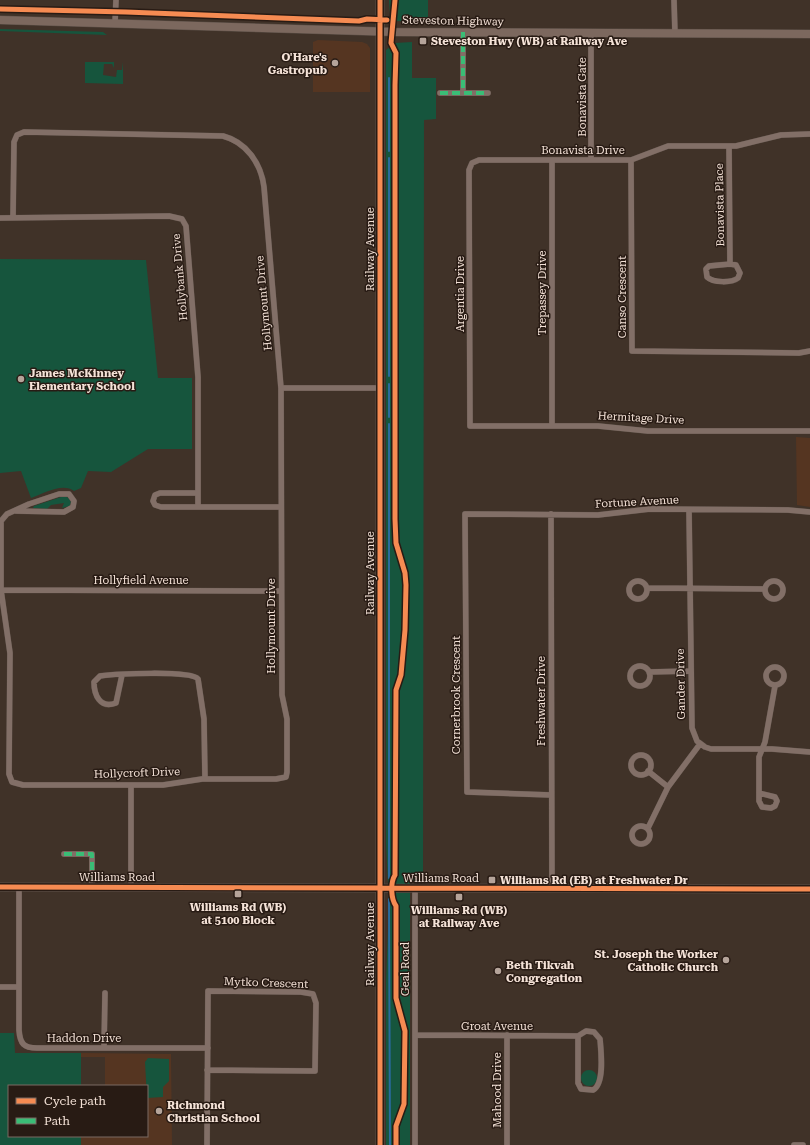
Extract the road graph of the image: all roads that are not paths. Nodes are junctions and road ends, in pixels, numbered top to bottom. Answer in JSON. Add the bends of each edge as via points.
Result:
{"nodes":[{"id":1,"x":116,"y":0,"type":"edge"},
{"id":2,"x":380,"y":0,"type":"edge"},
{"id":3,"x":674,"y":0,"type":"edge"},
{"id":4,"x":0,"y":20,"type":"edge"},
{"id":5,"x":115,"y":23,"type":"junction"},
{"id":6,"x":380,"y":31,"type":"junction"},
{"id":7,"x":463,"y":32,"type":"junction"},
{"id":8,"x":591,"y":34,"type":"junction"},
{"id":9,"x":674,"y":34,"type":"junction"},
{"id":10,"x":810,"y":34,"type":"edge"},
{"id":11,"x":463,"y":92,"type":"junction"},
{"id":12,"x":440,"y":93,"type":"dead end"},
{"id":13,"x":488,"y":93,"type":"dead end"},
{"id":14,"x":810,"y":134,"type":"edge"},
{"id":15,"x":729,"y":146,"type":"junction"},
{"id":16,"x":552,"y":160,"type":"junction"},
{"id":17,"x":591,"y":160,"type":"junction"},
{"id":18,"x":631,"y":160,"type":"junction"},
{"id":19,"x":472,"y":163,"type":"joint"},
{"id":20,"x":0,"y":218,"type":"edge"},
{"id":21,"x":13,"y":218,"type":"junction"},
{"id":22,"x":730,"y":264,"type":"junction"},
{"id":23,"x":810,"y":351,"type":"edge"},
{"id":24,"x":281,"y":388,"type":"junction"},
{"id":25,"x":380,"y":388,"type":"junction"},
{"id":26,"x":552,"y":425,"type":"junction"},
{"id":27,"x":470,"y":426,"type":"joint"},
{"id":28,"x":810,"y":431,"type":"edge"},
{"id":29,"x":198,"y":493,"type":"junction"},
{"id":30,"x":198,"y":507,"type":"junction"},
{"id":31,"x":280,"y":508,"type":"junction"},
{"id":32,"x":689,"y":510,"type":"junction"},
{"id":33,"x":16,"y":511,"type":"junction"},
{"id":34,"x":810,"y":512,"type":"edge"},
{"id":35,"x":465,"y":514,"type":"joint"},
{"id":36,"x":551,"y":514,"type":"junction"},
{"id":37,"x":647,"y":588,"type":"dead end"},
{"id":38,"x":690,"y":588,"type":"junction"},
{"id":39,"x":765,"y":588,"type":"dead end"},
{"id":40,"x":1,"y":590,"type":"junction"},
{"id":41,"x":281,"y":590,"type":"junction"},
{"id":42,"x":691,"y":671,"type":"junction"},
{"id":43,"x":649,"y":672,"type":"dead end"},
{"id":44,"x":122,"y":675,"type":"junction"},
{"id":45,"x":775,"y":686,"type":"dead end"},
{"id":46,"x":700,"y":744,"type":"junction"},
{"id":47,"x":762,"y":749,"type":"junction"},
{"id":48,"x":810,"y":752,"type":"edge"},
{"id":49,"x":648,"y":771,"type":"dead end"},
{"id":50,"x":286,"y":777,"type":"joint"},
{"id":51,"x":205,"y":779,"type":"junction"},
{"id":52,"x":131,"y":785,"type":"junction"},
{"id":53,"x":668,"y":787,"type":"junction"},
{"id":54,"x":759,"y":793,"type":"dead end"},
{"id":55,"x":551,"y":795,"type":"junction"},
{"id":56,"x":648,"y":828,"type":"dead end"},
{"id":57,"x":64,"y":854,"type":"dead end"},
{"id":58,"x":0,"y":887,"type":"edge"},
{"id":59,"x":19,"y":887,"type":"junction"},
{"id":60,"x":131,"y":887,"type":"junction"},
{"id":61,"x":92,"y":888,"type":"junction"},
{"id":62,"x":380,"y":888,"type":"junction"},
{"id":63,"x":415,"y":888,"type":"junction"},
{"id":64,"x":552,"y":888,"type":"junction"},
{"id":65,"x":810,"y":889,"type":"edge"},
{"id":66,"x":0,"y":987,"type":"edge"},
{"id":67,"x":19,"y":987,"type":"junction"},
{"id":68,"x":104,"y":993,"type":"dead end"},
{"id":69,"x":415,"y":1035,"type":"junction"},
{"id":70,"x":507,"y":1035,"type":"junction"},
{"id":71,"x":578,"y":1036,"type":"junction"},
{"id":72,"x":104,"y":1048,"type":"junction"},
{"id":73,"x":208,"y":1048,"type":"junction"},
{"id":74,"x":207,"y":1070,"type":"junction"},
{"id":75,"x":207,"y":1145,"type":"edge"},
{"id":76,"x":380,"y":1145,"type":"edge"},
{"id":77,"x":415,"y":1145,"type":"edge"},
{"id":78,"x":507,"y":1145,"type":"edge"},
{"id":79,"x":794,"y":1145,"type":"edge"},
{"id":80,"x":803,"y":1145,"type":"edge"}],
"edges":[{"from":1,"to":5,"type":"street"},
{"from":2,"to":6,"type":"main road","name":"Railway Avenue"},
{"from":3,"to":9,"type":"street"},
{"from":4,"to":5,"type":"main road","name":"Steveston Highway"},
{"from":5,"to":6,"type":"main road","name":"Steveston Highway"},
{"from":6,"to":7,"type":"main road","name":"Steveston Highway"},
{"from":6,"to":25,"type":"main road","name":"Railway Avenue"},
{"from":7,"to":8,"type":"main road","name":"Steveston Highway"},
{"from":7,"to":11,"type":"street"},
{"from":8,"to":9,"type":"main road","name":"Steveston Highway"},
{"from":8,"to":17,"type":"street","name":"Bonavista Gate"},
{"from":9,"to":10,"type":"main road","name":"Steveston Highway"},
{"from":11,"to":12,"type":"street"},
{"from":11,"to":13,"type":"street"},
{"from":14,"to":15,"type":"street","name":"Bonavista Drive","via":[[781,135],[745,145]]},
{"from":15,"to":18,"type":"street","name":"Bonavista Drive","via":[[668,146]]},
{"from":15,"to":22,"type":"street","name":"Bonavista Place"},
{"from":16,"to":17,"type":"street","name":"Bonavista Drive"},
{"from":16,"to":19,"type":"street","name":"Bonavista Drive","via":[[479,160]]},
{"from":16,"to":26,"type":"street","name":"Trepassey Drive"},
{"from":17,"to":18,"type":"street","name":"Bonavista Drive"},
{"from":18,"to":23,"type":"street","name":"Canso Crescent","via":[[632,352],[799,354]]},
{"from":19,"to":27,"type":"street","name":"Argentia Drive","via":[[469,170]]},
{"from":20,"to":21,"type":"street","name":"Hollybank Drive"},
{"from":21,"to":24,"type":"street","name":"Hollymount Drive","via":[[16,134],[28,132],[209,135],[230,138],[241,144],[257,164],[263,179]]},
{"from":21,"to":29,"type":"street","name":"Hollybank Drive","via":[[168,216],[179,217],[184,222],[198,377]]},
{"from":22,"to":22,"type":"street","via":[[736,265],[740,270],[736,280],[713,280],[707,277],[706,269],[709,266]]},
{"from":24,"to":25,"type":"street"},
{"from":24,"to":31,"type":"street","name":"Hollymount Drive"},
{"from":25,"to":62,"type":"main road","name":"Railway Avenue"},
{"from":26,"to":27,"type":"street","name":"Hermitage Drive"},
{"from":26,"to":28,"type":"street","name":"Hermitage Drive","via":[[656,431]]},
{"from":29,"to":30,"type":"street","name":"Hollybank Drive"},
{"from":29,"to":30,"type":"street","via":[[160,493],[153,501],[161,507]]},
{"from":30,"to":31,"type":"street"},
{"from":31,"to":41,"type":"street","name":"Hollymount Drive"},
{"from":32,"to":34,"type":"street","name":"Fortune Avenue"},
{"from":32,"to":36,"type":"street","name":"Fortune Avenue","via":[[650,509],[598,514]]},
{"from":32,"to":38,"type":"street","name":"Gander Drive"},
{"from":33,"to":33,"type":"street","via":[[64,512],[74,507],[74,501],[72,496],[63,493]]},
{"from":33,"to":40,"type":"street","via":[[4,516],[1,521]]},
{"from":35,"to":36,"type":"street","name":"Fortune Avenue"},
{"from":35,"to":55,"type":"street","name":"Cornerbrook Crescent","via":[[467,792]]},
{"from":36,"to":55,"type":"street","name":"Freshwater Drive"},
{"from":37,"to":38,"type":"street"},
{"from":38,"to":39,"type":"street"},
{"from":38,"to":42,"type":"street","name":"Gander Drive"},
{"from":40,"to":41,"type":"street","name":"Hollyfield Avenue"},
{"from":40,"to":52,"type":"street","name":"Hollycroft Drive","via":[[10,653],[8,774],[12,782]]},
{"from":41,"to":50,"type":"street","name":"Hollymount Drive","via":[[282,695],[287,719]]},
{"from":42,"to":43,"type":"street"},
{"from":42,"to":46,"type":"street","name":"Gander Drive","via":[[692,733]]},
{"from":44,"to":44,"type":"street","via":[[102,675],[96,678],[96,697],[107,704],[116,704]]},
{"from":44,"to":51,"type":"street","via":[[188,674],[198,679],[204,719]]},
{"from":45,"to":47,"type":"street"},
{"from":46,"to":47,"type":"street","via":[[705,748],[714,749]]},
{"from":46,"to":53,"type":"street"},
{"from":47,"to":48,"type":"street"},
{"from":47,"to":54,"type":"street","via":[[759,757]]},
{"from":49,"to":53,"type":"street"},
{"from":50,"to":51,"type":"street","name":"Hollycroft Drive"},
{"from":51,"to":52,"type":"street","name":"Hollycroft Drive","via":[[162,785]]},
{"from":52,"to":60,"type":"street"},
{"from":53,"to":56,"type":"street"},
{"from":55,"to":64,"type":"street","name":"Freshwater Drive"},
{"from":57,"to":61,"type":"street","via":[[92,854]]},
{"from":58,"to":59,"type":"main road","name":"Williams Road"},
{"from":59,"to":61,"type":"main road","name":"Williams Road"},
{"from":59,"to":67,"type":"street","name":"Haddon Drive"},
{"from":60,"to":61,"type":"main road","name":"Williams Road"},
{"from":60,"to":62,"type":"main road","name":"Williams Road"},
{"from":62,"to":63,"type":"main road","name":"Williams Road"},
{"from":62,"to":76,"type":"main road","name":"Railway Avenue"},
{"from":63,"to":64,"type":"main road","name":"Williams Road"},
{"from":63,"to":69,"type":"street","name":"Geal Road"},
{"from":64,"to":65,"type":"main road","name":"Williams Road"},
{"from":66,"to":67,"type":"street"},
{"from":67,"to":72,"type":"street","name":"Haddon Drive","via":[[19,1039],[22,1045],[28,1048]]},
{"from":68,"to":72,"type":"street"},
{"from":69,"to":70,"type":"street","name":"Groat Avenue"},
{"from":69,"to":77,"type":"street","name":"Geal Road"},
{"from":70,"to":71,"type":"street","name":"Groat Avenue"},
{"from":70,"to":78,"type":"street","name":"Mahood Drive"},
{"from":71,"to":71,"type":"street","name":"Groat Avenue","via":[[589,1031],[596,1033],[600,1039],[600,1083],[593,1090],[581,1089],[578,1083]]},
{"from":72,"to":73,"type":"street","name":"Haddon Drive"},
{"from":73,"to":74,"type":"street"},
{"from":73,"to":74,"type":"street","name":"Mytko Crescent","via":[[208,991],[301,992],[313,994],[315,998],[316,1071]]},
{"from":74,"to":75,"type":"street"},
{"from":79,"to":80,"type":"street"}]}
